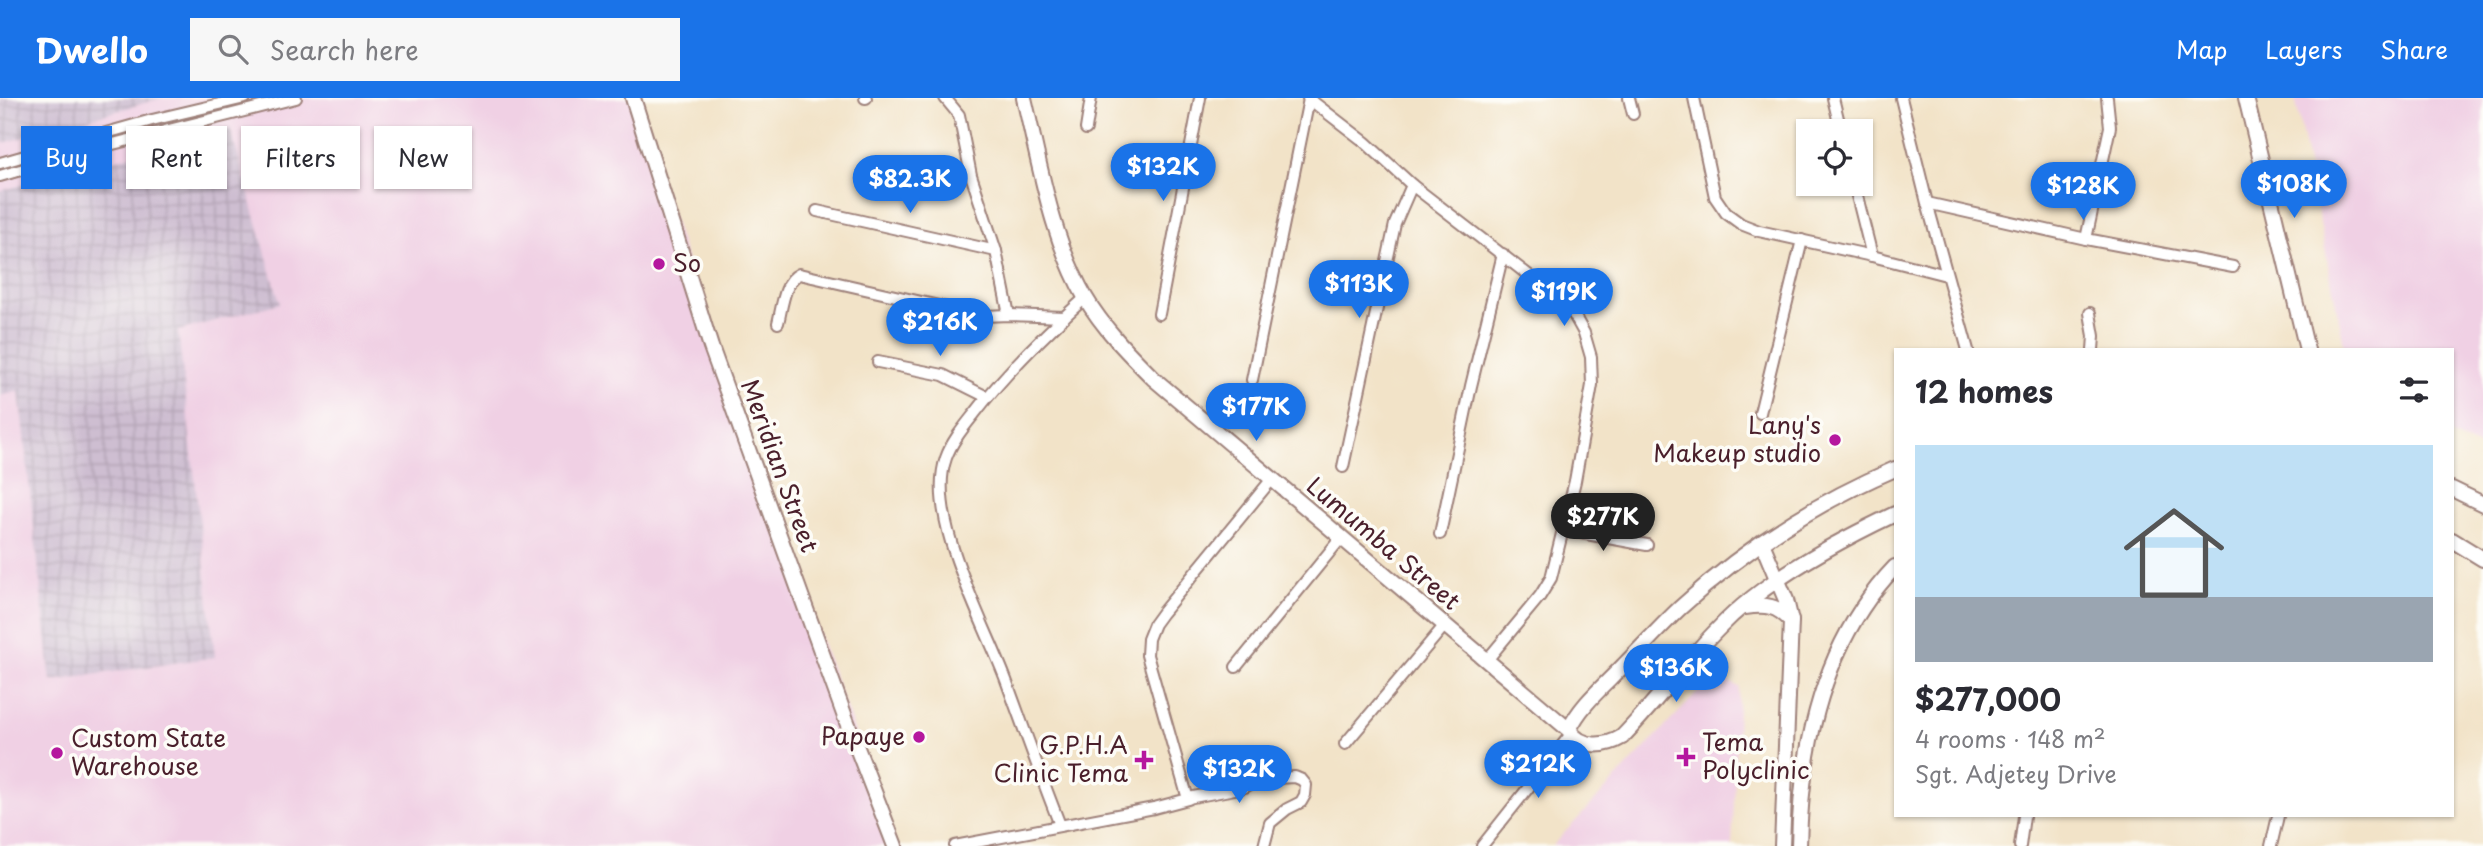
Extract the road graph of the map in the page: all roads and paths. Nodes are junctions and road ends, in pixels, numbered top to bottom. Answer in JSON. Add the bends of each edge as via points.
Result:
{"nodes":[{"id":1,"x":245,"y":98,"type":"edge"},
{"id":2,"x":296,"y":98,"type":"edge"},
{"id":3,"x":633,"y":98,"type":"edge"},
{"id":4,"x":945,"y":98,"type":"edge"},
{"id":5,"x":1024,"y":98,"type":"edge"},
{"id":6,"x":1091,"y":98,"type":"edge"},
{"id":7,"x":1200,"y":98,"type":"edge"},
{"id":8,"x":1629,"y":98,"type":"edge"},
{"id":9,"x":1694,"y":98,"type":"edge"},
{"id":10,"x":1833,"y":98,"type":"edge"},
{"id":11,"x":1901,"y":98,"type":"edge"},
{"id":12,"x":2107,"y":98,"type":"edge"},
{"id":13,"x":2246,"y":98,"type":"edge"},
{"id":14,"x":1308,"y":99,"type":"edge"},
{"id":15,"x":1633,"y":114,"type":"dead end"},
{"id":16,"x":1839,"y":119,"type":"edge"},
{"id":17,"x":1086,"y":129,"type":"dead end"},
{"id":18,"x":0,"y":163,"type":"edge"},
{"id":19,"x":0,"y":176,"type":"edge"},
{"id":20,"x":1412,"y":185,"type":"junction"},
{"id":21,"x":1857,"y":196,"type":"edge"},
{"id":22,"x":1927,"y":203,"type":"junction"},
{"id":23,"x":817,"y":211,"type":"dead end"},
{"id":24,"x":2086,"y":239,"type":"junction"},
{"id":25,"x":1802,"y":240,"type":"junction"},
{"id":26,"x":996,"y":251,"type":"junction"},
{"id":27,"x":1503,"y":254,"type":"junction"},
{"id":28,"x":1872,"y":256,"type":"junction"},
{"id":29,"x":2233,"y":267,"type":"dead end"},
{"id":30,"x":1946,"y":275,"type":"junction"},
{"id":31,"x":1085,"y":298,"type":"junction"},
{"id":32,"x":2090,"y":313,"type":"dead end"},
{"id":33,"x":1159,"y":314,"type":"dead end"},
{"id":34,"x":1009,"y":315,"type":"junction"},
{"id":35,"x":1064,"y":317,"type":"junction"},
{"id":36,"x":778,"y":323,"type":"dead end"},
{"id":37,"x":1967,"y":348,"type":"edge"},
{"id":38,"x":2093,"y":348,"type":"edge"},
{"id":39,"x":2307,"y":348,"type":"edge"},
{"id":40,"x":878,"y":362,"type":"dead end"},
{"id":41,"x":1252,"y":380,"type":"dead end"},
{"id":42,"x":987,"y":397,"type":"junction"},
{"id":43,"x":1760,"y":413,"type":"dead end"},
{"id":44,"x":1343,"y":467,"type":"dead end"},
{"id":45,"x":1894,"y":469,"type":"edge"},
{"id":46,"x":1272,"y":479,"type":"junction"},
{"id":47,"x":2454,"y":490,"type":"edge"},
{"id":48,"x":2483,"y":504,"type":"edge"},
{"id":49,"x":1894,"y":515,"type":"edge"},
{"id":50,"x":1564,"y":530,"type":"junction"},
{"id":51,"x":1440,"y":534,"type":"dead end"},
{"id":52,"x":1341,"y":538,"type":"junction"},
{"id":53,"x":2454,"y":541,"type":"edge"},
{"id":54,"x":1762,"y":543,"type":"junction"},
{"id":55,"x":1647,"y":545,"type":"dead end"},
{"id":56,"x":2483,"y":559,"type":"edge"},
{"id":57,"x":1894,"y":568,"type":"edge"},
{"id":58,"x":1776,"y":581,"type":"junction"},
{"id":59,"x":1744,"y":607,"type":"junction"},
{"id":60,"x":1791,"y":621,"type":"junction"},
{"id":61,"x":1445,"y":625,"type":"junction"},
{"id":62,"x":1487,"y":660,"type":"junction"},
{"id":63,"x":1236,"y":667,"type":"dead end"},
{"id":64,"x":1570,"y":732,"type":"junction"},
{"id":65,"x":1345,"y":744,"type":"dead end"},
{"id":66,"x":1188,"y":798,"type":"junction"},
{"id":67,"x":2024,"y":817,"type":"edge"},
{"id":68,"x":2278,"y":817,"type":"edge"},
{"id":69,"x":1060,"y":825,"type":"junction"},
{"id":70,"x":895,"y":846,"type":"edge"},
{"id":71,"x":955,"y":846,"type":"edge"},
{"id":72,"x":1264,"y":846,"type":"edge"},
{"id":73,"x":1482,"y":846,"type":"edge"},
{"id":74,"x":1782,"y":846,"type":"edge"},
{"id":75,"x":1799,"y":846,"type":"edge"},
{"id":76,"x":2020,"y":846,"type":"edge"},
{"id":77,"x":2271,"y":846,"type":"edge"}],
"edges":[{"from":1,"to":18,"type":"street"},
{"from":2,"to":19,"type":"street"},
{"from":3,"to":70,"type":"main road","name":"Meridian Street","via":[[711,347]]},
{"from":4,"to":26,"type":"street","via":[[959,115],[971,175]]},
{"from":5,"to":31,"type":"main road","name":"Lumumba Street","via":[[1053,216]]},
{"from":6,"to":17,"type":"street"},
{"from":7,"to":33,"type":"street"},
{"from":8,"to":15,"type":"street"},
{"from":9,"to":25,"type":"street","via":[[1715,197],[1726,213],[1750,228]]},
{"from":10,"to":16,"type":"street"},
{"from":11,"to":22,"type":"street"},
{"from":12,"to":24,"type":"street","via":[[2110,127]]},
{"from":13,"to":39,"type":"main road"},
{"from":14,"to":20,"type":"street"},
{"from":14,"to":41,"type":"street"},
{"from":20,"to":27,"type":"street"},
{"from":20,"to":44,"type":"street","via":[[1395,224]]},
{"from":21,"to":28,"type":"street"},
{"from":22,"to":24,"type":"street"},
{"from":22,"to":30,"type":"street"},
{"from":23,"to":26,"type":"street"},
{"from":24,"to":29,"type":"street"},
{"from":25,"to":28,"type":"street"},
{"from":25,"to":43,"type":"street"},
{"from":26,"to":34,"type":"street"},
{"from":27,"to":50,"type":"street","via":[[1574,315],[1591,357],[1592,385]]},
{"from":27,"to":51,"type":"street"},
{"from":28,"to":30,"type":"street"},
{"from":30,"to":37,"type":"street"},
{"from":31,"to":35,"type":"street"},
{"from":31,"to":46,"type":"main road","name":"Lumumba Street","via":[[1154,379]]},
{"from":32,"to":38,"type":"street"},
{"from":34,"to":35,"type":"street"},
{"from":34,"to":36,"type":"street","via":[[983,316],[799,274],[789,284]]},
{"from":35,"to":42,"type":"street"},
{"from":40,"to":42,"type":"street","via":[[943,375]]},
{"from":42,"to":69,"type":"street","via":[[946,457],[942,498],[946,522]]},
{"from":45,"to":54,"type":"main road","via":[[1820,506]]},
{"from":46,"to":52,"type":"main road","name":"Lumumba Street"},
{"from":46,"to":66,"type":"street","via":[[1162,613],[1148,639],[1154,684]]},
{"from":47,"to":48,"type":"main road"},
{"from":49,"to":58,"type":"main road"},
{"from":50,"to":55,"type":"street"},
{"from":50,"to":62,"type":"street","via":[[1546,587]]},
{"from":52,"to":61,"type":"main road","name":"Lumumba Street"},
{"from":52,"to":63,"type":"street"},
{"from":53,"to":56,"type":"main road"},
{"from":54,"to":58,"type":"main road"},
{"from":54,"to":64,"type":"main road","via":[[1678,610],[1574,719]]},
{"from":57,"to":75,"type":"main road","via":[[1856,618],[1821,691],[1806,760]]},
{"from":58,"to":59,"type":"main road"},
{"from":58,"to":60,"type":"main road"},
{"from":59,"to":60,"type":"main road","via":[[1773,606]]},
{"from":59,"to":64,"type":"main road","via":[[1721,626],[1622,737],[1593,745]]},
{"from":60,"to":74,"type":"main road"},
{"from":61,"to":62,"type":"main road","name":"Lumumba Street"},
{"from":61,"to":65,"type":"street"},
{"from":62,"to":64,"type":"main road","name":"Lumumba Street"},
{"from":64,"to":73,"type":"street"},
{"from":66,"to":69,"type":"street"},
{"from":66,"to":72,"type":"street","via":[[1245,787],[1258,779],[1302,780],[1306,785],[1301,802],[1270,822]]},
{"from":67,"to":76,"type":"street"},
{"from":68,"to":77,"type":"street"},
{"from":69,"to":71,"type":"street"}]}
